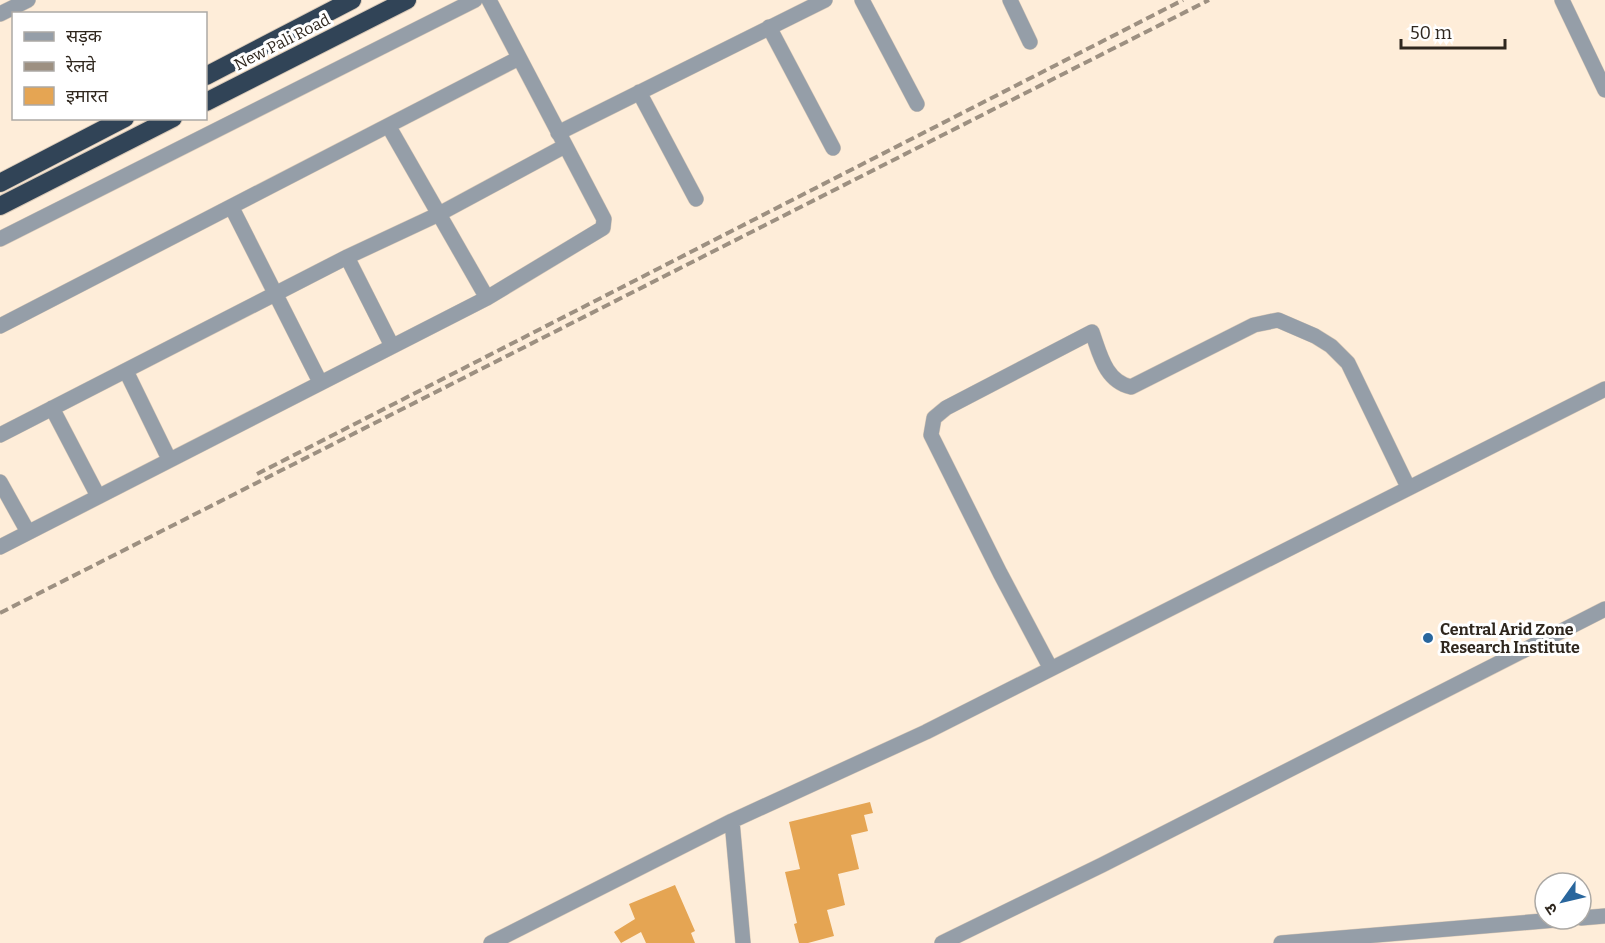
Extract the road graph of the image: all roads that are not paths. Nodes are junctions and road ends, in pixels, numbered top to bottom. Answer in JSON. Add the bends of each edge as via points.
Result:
{"nodes":[{"id":1,"x":28,"y":0,"type":"edge"},
{"id":2,"x":352,"y":0,"type":"edge"},
{"id":3,"x":407,"y":0,"type":"edge"},
{"id":4,"x":475,"y":0,"type":"edge"},
{"id":5,"x":489,"y":0,"type":"edge"},
{"id":6,"x":825,"y":0,"type":"edge"},
{"id":7,"x":862,"y":0,"type":"edge"},
{"id":8,"x":1010,"y":0,"type":"edge"},
{"id":9,"x":1562,"y":0,"type":"edge"},
{"id":10,"x":0,"y":14,"type":"edge"},
{"id":11,"x":769,"y":27,"type":"junction"},
{"id":12,"x":1030,"y":42,"type":"dead end"},
{"id":13,"x":519,"y":58,"type":"junction"},
{"id":14,"x":207,"y":75,"type":"edge"},
{"id":15,"x":1605,"y":90,"type":"edge"},
{"id":16,"x":639,"y":92,"type":"junction"},
{"id":17,"x":207,"y":101,"type":"edge"},
{"id":18,"x":918,"y":104,"type":"dead end"},
{"id":19,"x":121,"y":120,"type":"edge"},
{"id":20,"x":169,"y":120,"type":"edge"},
{"id":21,"x":389,"y":127,"type":"junction"},
{"id":22,"x":561,"y":139,"type":"junction"},
{"id":23,"x":833,"y":148,"type":"dead end"},
{"id":24,"x":0,"y":183,"type":"edge"},
{"id":25,"x":696,"y":199,"type":"dead end"},
{"id":26,"x":0,"y":206,"type":"edge"},
{"id":27,"x":232,"y":207,"type":"junction"},
{"id":28,"x":439,"y":214,"type":"junction"},
{"id":29,"x":0,"y":239,"type":"edge"},
{"id":30,"x":347,"y":257,"type":"junction"},
{"id":31,"x":276,"y":294,"type":"junction"},
{"id":32,"x":487,"y":298,"type":"junction"},
{"id":33,"x":0,"y":326,"type":"edge"},
{"id":34,"x":392,"y":346,"type":"junction"},
{"id":35,"x":126,"y":371,"type":"junction"},
{"id":36,"x":320,"y":382,"type":"junction"},
{"id":37,"x":1605,"y":389,"type":"edge"},
{"id":38,"x":52,"y":408,"type":"junction"},
{"id":39,"x":0,"y":435,"type":"edge"},
{"id":40,"x":169,"y":459,"type":"junction"},
{"id":41,"x":0,"y":482,"type":"edge"},
{"id":42,"x":1408,"y":487,"type":"junction"},
{"id":43,"x":98,"y":496,"type":"junction"},
{"id":44,"x":28,"y":532,"type":"junction"},
{"id":45,"x":0,"y":547,"type":"edge"},
{"id":46,"x":1605,"y":609,"type":"edge"},
{"id":47,"x":1051,"y":669,"type":"junction"},
{"id":48,"x":732,"y":821,"type":"junction"},
{"id":49,"x":1533,"y":922,"type":"edge"},
{"id":50,"x":491,"y":943,"type":"edge"},
{"id":51,"x":743,"y":943,"type":"edge"},
{"id":52,"x":942,"y":943,"type":"edge"},
{"id":53,"x":1281,"y":943,"type":"edge"}],
"edges":[{"from":1,"to":10,"type":"street"},
{"from":2,"to":14,"type":"highway","name":"New Pali Road"},
{"from":3,"to":17,"type":"highway","name":"New Pali Road"},
{"from":4,"to":29,"type":"street"},
{"from":5,"to":13,"type":"street"},
{"from":6,"to":11,"type":"street"},
{"from":7,"to":18,"type":"street"},
{"from":8,"to":12,"type":"street"},
{"from":9,"to":15,"type":"street"},
{"from":11,"to":16,"type":"street"},
{"from":11,"to":23,"type":"street"},
{"from":13,"to":21,"type":"street"},
{"from":13,"to":22,"type":"street"},
{"from":16,"to":22,"type":"street"},
{"from":16,"to":25,"type":"street"},
{"from":19,"to":24,"type":"highway"},
{"from":20,"to":26,"type":"highway"},
{"from":21,"to":27,"type":"street"},
{"from":21,"to":28,"type":"street"},
{"from":22,"to":28,"type":"street"},
{"from":22,"to":32,"type":"street","via":[[604,219],[603,228]]},
{"from":27,"to":31,"type":"street"},
{"from":27,"to":33,"type":"street"},
{"from":28,"to":30,"type":"street"},
{"from":28,"to":32,"type":"street"},
{"from":30,"to":31,"type":"street"},
{"from":30,"to":34,"type":"street"},
{"from":31,"to":35,"type":"street"},
{"from":31,"to":36,"type":"street"},
{"from":32,"to":34,"type":"street"},
{"from":34,"to":36,"type":"street"},
{"from":35,"to":38,"type":"street"},
{"from":35,"to":40,"type":"street"},
{"from":36,"to":40,"type":"street"},
{"from":37,"to":42,"type":"street"},
{"from":38,"to":39,"type":"street"},
{"from":38,"to":43,"type":"street"},
{"from":40,"to":43,"type":"street"},
{"from":41,"to":44,"type":"street"},
{"from":42,"to":47,"type":"street"},
{"from":42,"to":47,"type":"street","via":[[1348,363],[1331,346],[1301,328],[1278,320],[1254,325],[1131,387],[1119,384],[1105,369],[1092,332],[946,408],[934,418],[931,435]]},
{"from":43,"to":44,"type":"street"},
{"from":44,"to":45,"type":"street"},
{"from":46,"to":52,"type":"street"},
{"from":47,"to":48,"type":"street","via":[[926,732]]},
{"from":48,"to":50,"type":"street"},
{"from":48,"to":51,"type":"street"},
{"from":49,"to":53,"type":"street"}]}
